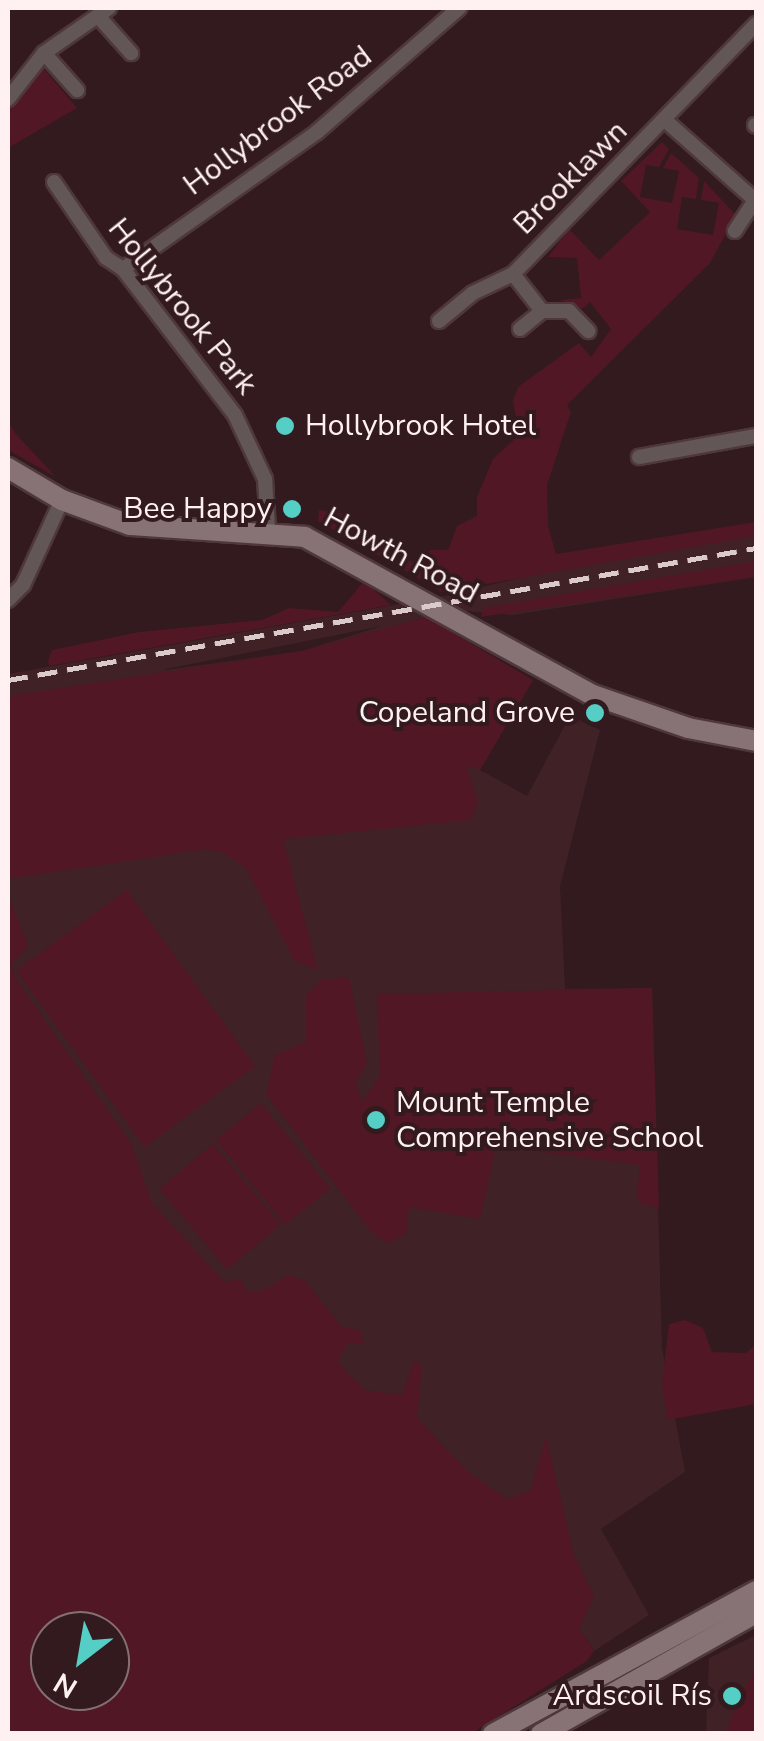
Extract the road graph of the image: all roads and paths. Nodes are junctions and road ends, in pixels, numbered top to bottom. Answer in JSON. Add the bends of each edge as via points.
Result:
{"nodes":[{"id":1,"x":459,"y":8,"type":"edge"},
{"id":2,"x":104,"y":12,"type":"edge"},
{"id":3,"x":756,"y":24,"type":"edge"},
{"id":4,"x":44,"y":53,"type":"junction"},
{"id":5,"x":131,"y":53,"type":"dead end"},
{"id":6,"x":77,"y":90,"type":"dead end"},
{"id":7,"x":8,"y":99,"type":"edge"},
{"id":8,"x":666,"y":121,"type":"junction"},
{"id":9,"x":54,"y":182,"type":"dead end"},
{"id":10,"x":734,"y":232,"type":"dead end"},
{"id":11,"x":123,"y":268,"type":"junction"},
{"id":12,"x":513,"y":274,"type":"junction"},
{"id":13,"x":542,"y":310,"type":"junction"},
{"id":14,"x":439,"y":321,"type":"dead end"},
{"id":15,"x":520,"y":329,"type":"dead end"},
{"id":16,"x":588,"y":331,"type":"dead end"},
{"id":17,"x":756,"y":436,"type":"edge"},
{"id":18,"x":639,"y":457,"type":"dead end"},
{"id":19,"x":8,"y":468,"type":"edge"},
{"id":20,"x":62,"y":500,"type":"junction"},
{"id":21,"x":268,"y":530,"type":"junction"},
{"id":22,"x":8,"y":600,"type":"edge"},
{"id":23,"x":756,"y":740,"type":"edge"},
{"id":24,"x":756,"y":1590,"type":"edge"},
{"id":25,"x":756,"y":1614,"type":"edge"},
{"id":26,"x":660,"y":1654,"type":"junction"},
{"id":27,"x":493,"y":1734,"type":"edge"},
{"id":28,"x":540,"y":1734,"type":"edge"}],
"edges":[{"from":1,"to":11,"type":"street","name":"Hollybrook Road","via":[[317,132]]},
{"from":2,"to":4,"type":"street"},
{"from":2,"to":5,"type":"street"},
{"from":3,"to":8,"type":"street","name":"Brooklawn"},
{"from":4,"to":6,"type":"street"},
{"from":4,"to":7,"type":"street"},
{"from":8,"to":10,"type":"street","name":"Brooklawn","via":[[754,200]]},
{"from":8,"to":12,"type":"street","name":"Brooklawn"},
{"from":9,"to":11,"type":"street","name":"Hollybrook Park","via":[[106,258]]},
{"from":11,"to":21,"type":"street","name":"Hollybrook Park","via":[[236,415],[264,479]]},
{"from":12,"to":13,"type":"street","name":"Brooklawn"},
{"from":12,"to":14,"type":"street","name":"Brooklawn","via":[[473,292]]},
{"from":13,"to":15,"type":"street"},
{"from":13,"to":16,"type":"street","name":"Brooklawn","via":[[569,310]]},
{"from":17,"to":18,"type":"street"},
{"from":19,"to":20,"type":"main road","name":"Howth Road"},
{"from":20,"to":21,"type":"main road","name":"Howth Road","via":[[150,528]]},
{"from":20,"to":22,"type":"street","via":[[23,585]]},
{"from":21,"to":23,"type":"main road","name":"Howth Road","via":[[315,541],[590,694],[688,728]]},
{"from":24,"to":26,"type":"main road"},
{"from":25,"to":26,"type":"main road"},
{"from":26,"to":27,"type":"main road"},
{"from":26,"to":28,"type":"main road"}]}
